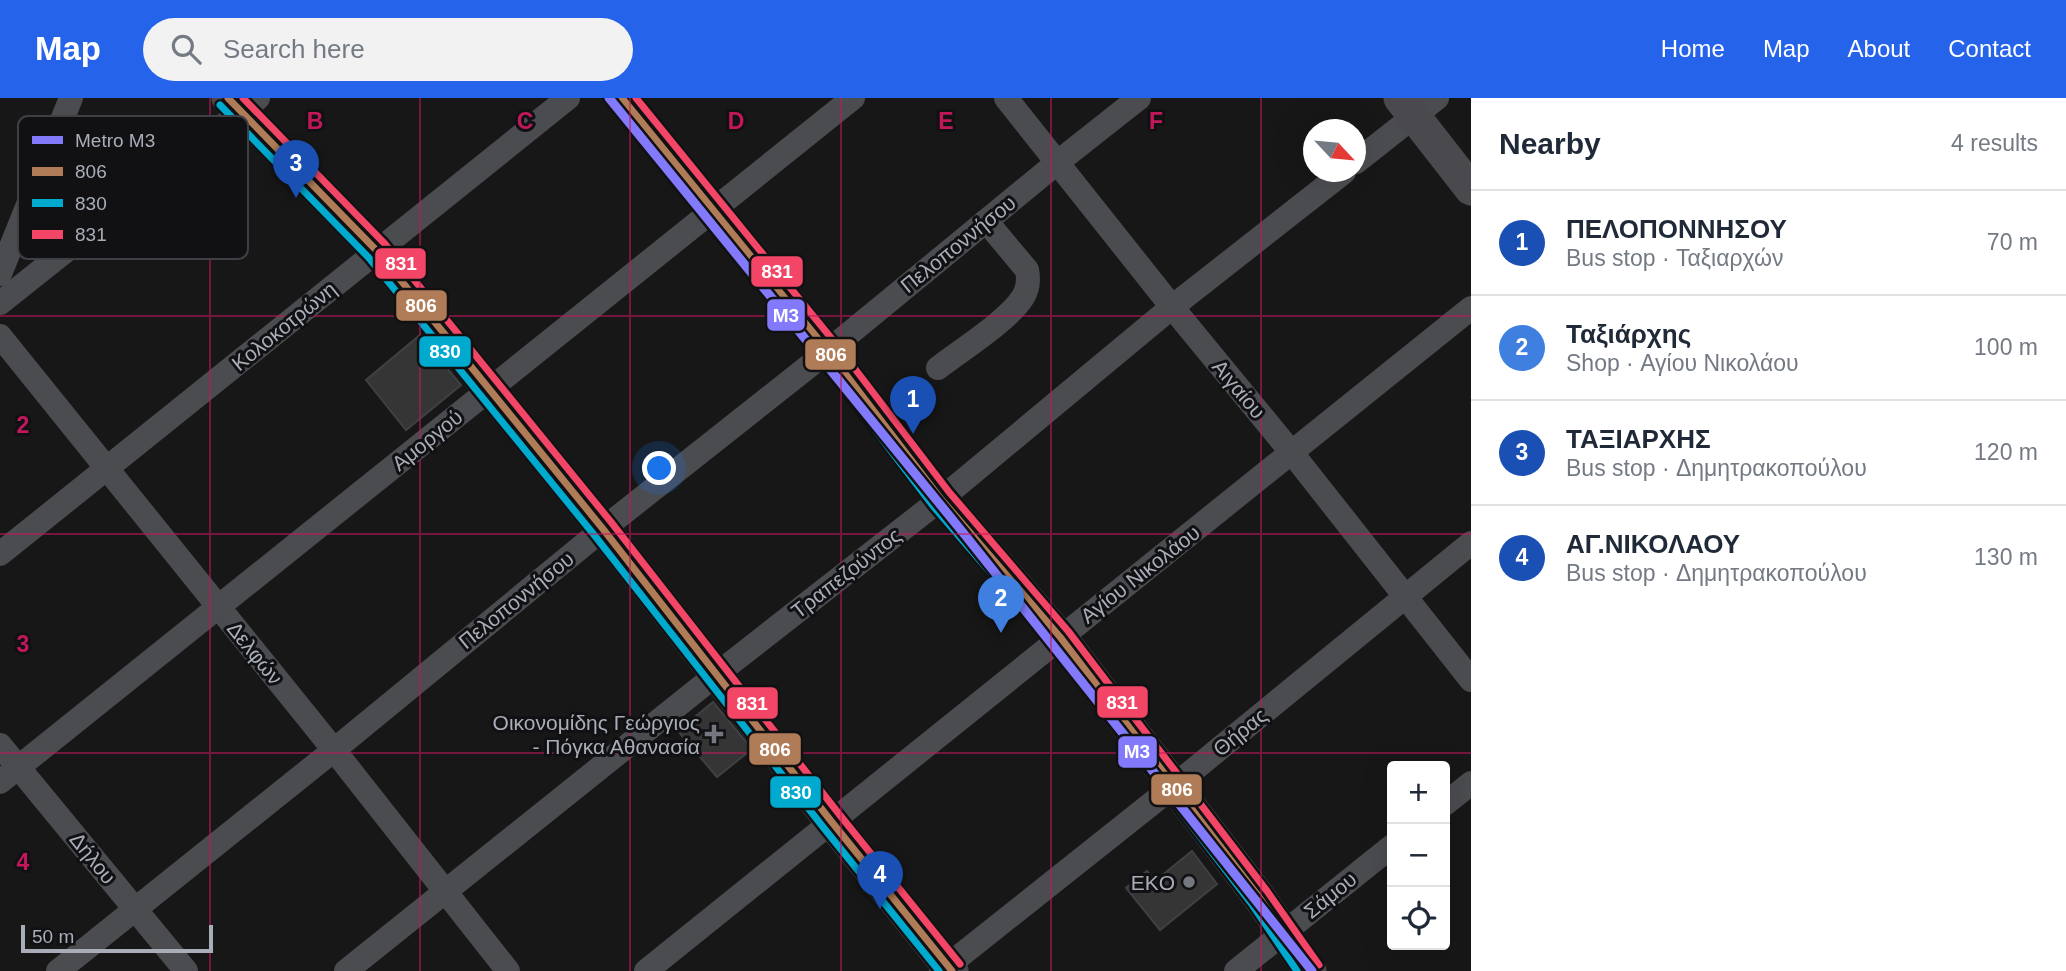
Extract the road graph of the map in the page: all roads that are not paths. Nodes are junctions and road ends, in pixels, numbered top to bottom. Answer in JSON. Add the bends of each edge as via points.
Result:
{"nodes":[{"id":1,"x":71,"y":98,"type":"edge"},
{"id":2,"x":568,"y":98,"type":"edge"},
{"id":3,"x":622,"y":98,"type":"edge"},
{"id":4,"x":853,"y":98,"type":"edge"},
{"id":5,"x":1006,"y":98,"type":"edge"},
{"id":6,"x":1139,"y":98,"type":"edge"},
{"id":7,"x":242,"y":102,"type":"edge"},
{"id":8,"x":1417,"y":104,"type":"edge"},
{"id":9,"x":64,"y":116,"type":"edge"},
{"id":10,"x":225,"y":116,"type":"edge"},
{"id":11,"x":1366,"y":152,"type":"edge"},
{"id":12,"x":1058,"y":162,"type":"junction"},
{"id":13,"x":1331,"y":182,"type":"edge"},
{"id":14,"x":1471,"y":189,"type":"edge"},
{"id":15,"x":714,"y":210,"type":"junction"},
{"id":16,"x":986,"y":221,"type":"junction"},
{"id":17,"x":18,"y":229,"type":"edge"},
{"id":18,"x":377,"y":251,"type":"junction"},
{"id":19,"x":53,"y":259,"type":"edge"},
{"id":20,"x":0,"y":274,"type":"edge"},
{"id":21,"x":0,"y":303,"type":"edge"},
{"id":22,"x":1172,"y":307,"type":"junction"},
{"id":23,"x":1471,"y":308,"type":"edge"},
{"id":24,"x":0,"y":337,"type":"edge"},
{"id":25,"x":828,"y":351,"type":"junction"},
{"id":26,"x":938,"y":368,"type":"dead end"},
{"id":27,"x":490,"y":389,"type":"junction"},
{"id":28,"x":1292,"y":453,"type":"junction"},
{"id":29,"x":107,"y":468,"type":"junction"},
{"id":30,"x":941,"y":499,"type":"junction"},
{"id":31,"x":603,"y":529,"type":"junction"},
{"id":32,"x":1471,"y":542,"type":"edge"},
{"id":33,"x":0,"y":554,"type":"edge"},
{"id":34,"x":1405,"y":596,"type":"junction"},
{"id":35,"x":218,"y":607,"type":"junction"},
{"id":36,"x":1060,"y":637,"type":"junction"},
{"id":37,"x":717,"y":674,"type":"junction"},
{"id":38,"x":1471,"y":680,"type":"edge"},
{"id":39,"x":0,"y":744,"type":"edge"},
{"id":40,"x":334,"y":750,"type":"junction"},
{"id":41,"x":9,"y":775,"type":"edge"},
{"id":42,"x":1471,"y":783,"type":"edge"},
{"id":43,"x":1175,"y":785,"type":"junction"},
{"id":44,"x":1450,"y":800,"type":"edge"},
{"id":45,"x":831,"y":821,"type":"junction"},
{"id":46,"x":1387,"y":849,"type":"edge"},
{"id":47,"x":445,"y":892,"type":"junction"},
{"id":48,"x":136,"y":910,"type":"junction"},
{"id":49,"x":1285,"y":931,"type":"junction"},
{"id":50,"x":947,"y":969,"type":"edge"},
{"id":51,"x":58,"y":971,"type":"edge"},
{"id":52,"x":186,"y":971,"type":"edge"},
{"id":53,"x":346,"y":971,"type":"edge"},
{"id":54,"x":508,"y":971,"type":"edge"},
{"id":55,"x":646,"y":971,"type":"edge"},
{"id":56,"x":1236,"y":971,"type":"edge"},
{"id":57,"x":1310,"y":971,"type":"edge"}],
"edges":[{"from":1,"to":9,"type":"street"},
{"from":2,"to":18,"type":"street","name":"Κολοκοτρώνη"},
{"from":3,"to":15,"type":"street"},
{"from":4,"to":15,"type":"street","name":"Αμοργού"},
{"from":5,"to":12,"type":"street","name":"Αιγαίου"},
{"from":6,"to":12,"type":"street","name":"Πελοποννήσου"},
{"from":7,"to":10,"type":"street"},
{"from":7,"to":18,"type":"street"},
{"from":8,"to":11,"type":"street"},
{"from":8,"to":14,"type":"street"},
{"from":12,"to":16,"type":"street","name":"Πελοποννήσου"},
{"from":12,"to":22,"type":"street","name":"Αιγαίου"},
{"from":13,"to":22,"type":"street","name":"Τραπεζούντος"},
{"from":15,"to":25,"type":"street"},
{"from":15,"to":27,"type":"street","name":"Αμοργού"},
{"from":16,"to":25,"type":"street","name":"Πελοποννήσου"},
{"from":16,"to":26,"type":"street","via":[[1027,270],[1025,294],[1014,310]]},
{"from":17,"to":20,"type":"street"},
{"from":18,"to":27,"type":"street"},
{"from":18,"to":29,"type":"street","name":"Κολοκοτρώνη"},
{"from":19,"to":21,"type":"street"},
{"from":22,"to":28,"type":"street","name":"Αιγαίου"},
{"from":22,"to":30,"type":"street","name":"Τραπεζούντος"},
{"from":23,"to":28,"type":"street","name":"Αγίου Νικολάου"},
{"from":24,"to":29,"type":"street","name":"Δελφών"},
{"from":25,"to":30,"type":"street"},
{"from":25,"to":31,"type":"street","name":"Πελοποννήσου"},
{"from":27,"to":31,"type":"street"},
{"from":27,"to":35,"type":"street","name":"Αμοργού"},
{"from":28,"to":34,"type":"street","name":"Αιγαίου"},
{"from":28,"to":36,"type":"street","name":"Αγίου Νικολάου"},
{"from":29,"to":33,"type":"street","name":"Κολοκοτρώνη"},
{"from":29,"to":35,"type":"street","name":"Δελφών"},
{"from":30,"to":36,"type":"street"},
{"from":30,"to":37,"type":"street","name":"Τραπεζούντος"},
{"from":31,"to":37,"type":"street"},
{"from":31,"to":40,"type":"street","name":"Πελοποννήσου"},
{"from":32,"to":34,"type":"street","name":"Θήρας"},
{"from":34,"to":38,"type":"street","name":"Αιγαίου"},
{"from":34,"to":43,"type":"street","name":"Θήρας"},
{"from":35,"to":40,"type":"street","name":"Δελφών"},
{"from":35,"to":41,"type":"street","name":"Αμοργού"},
{"from":36,"to":43,"type":"street"},
{"from":36,"to":45,"type":"street","name":"Αγίου Νικολάου"},
{"from":37,"to":45,"type":"street"},
{"from":37,"to":47,"type":"street","name":"Τραπεζούντος"},
{"from":39,"to":41,"type":"street","name":"Δήλου"},
{"from":40,"to":47,"type":"street","name":"Δελφών"},
{"from":40,"to":48,"type":"street","name":"Πελοποννήσου"},
{"from":41,"to":48,"type":"street","name":"Δήλου"},
{"from":42,"to":44,"type":"street"},
{"from":43,"to":49,"type":"street"},
{"from":43,"to":50,"type":"street","name":"Θήρας"},
{"from":45,"to":50,"type":"street"},
{"from":45,"to":55,"type":"street","name":"Αγίου Νικολάου"},
{"from":46,"to":49,"type":"street","name":"Σάμου"},
{"from":47,"to":53,"type":"street","name":"Τραπεζούντος"},
{"from":47,"to":54,"type":"street","name":"Δελφών"},
{"from":48,"to":51,"type":"street","name":"Πελοποννήσου"},
{"from":48,"to":52,"type":"street","name":"Δήλου"},
{"from":49,"to":56,"type":"street","name":"Σάμου"},
{"from":49,"to":57,"type":"street"}]}
